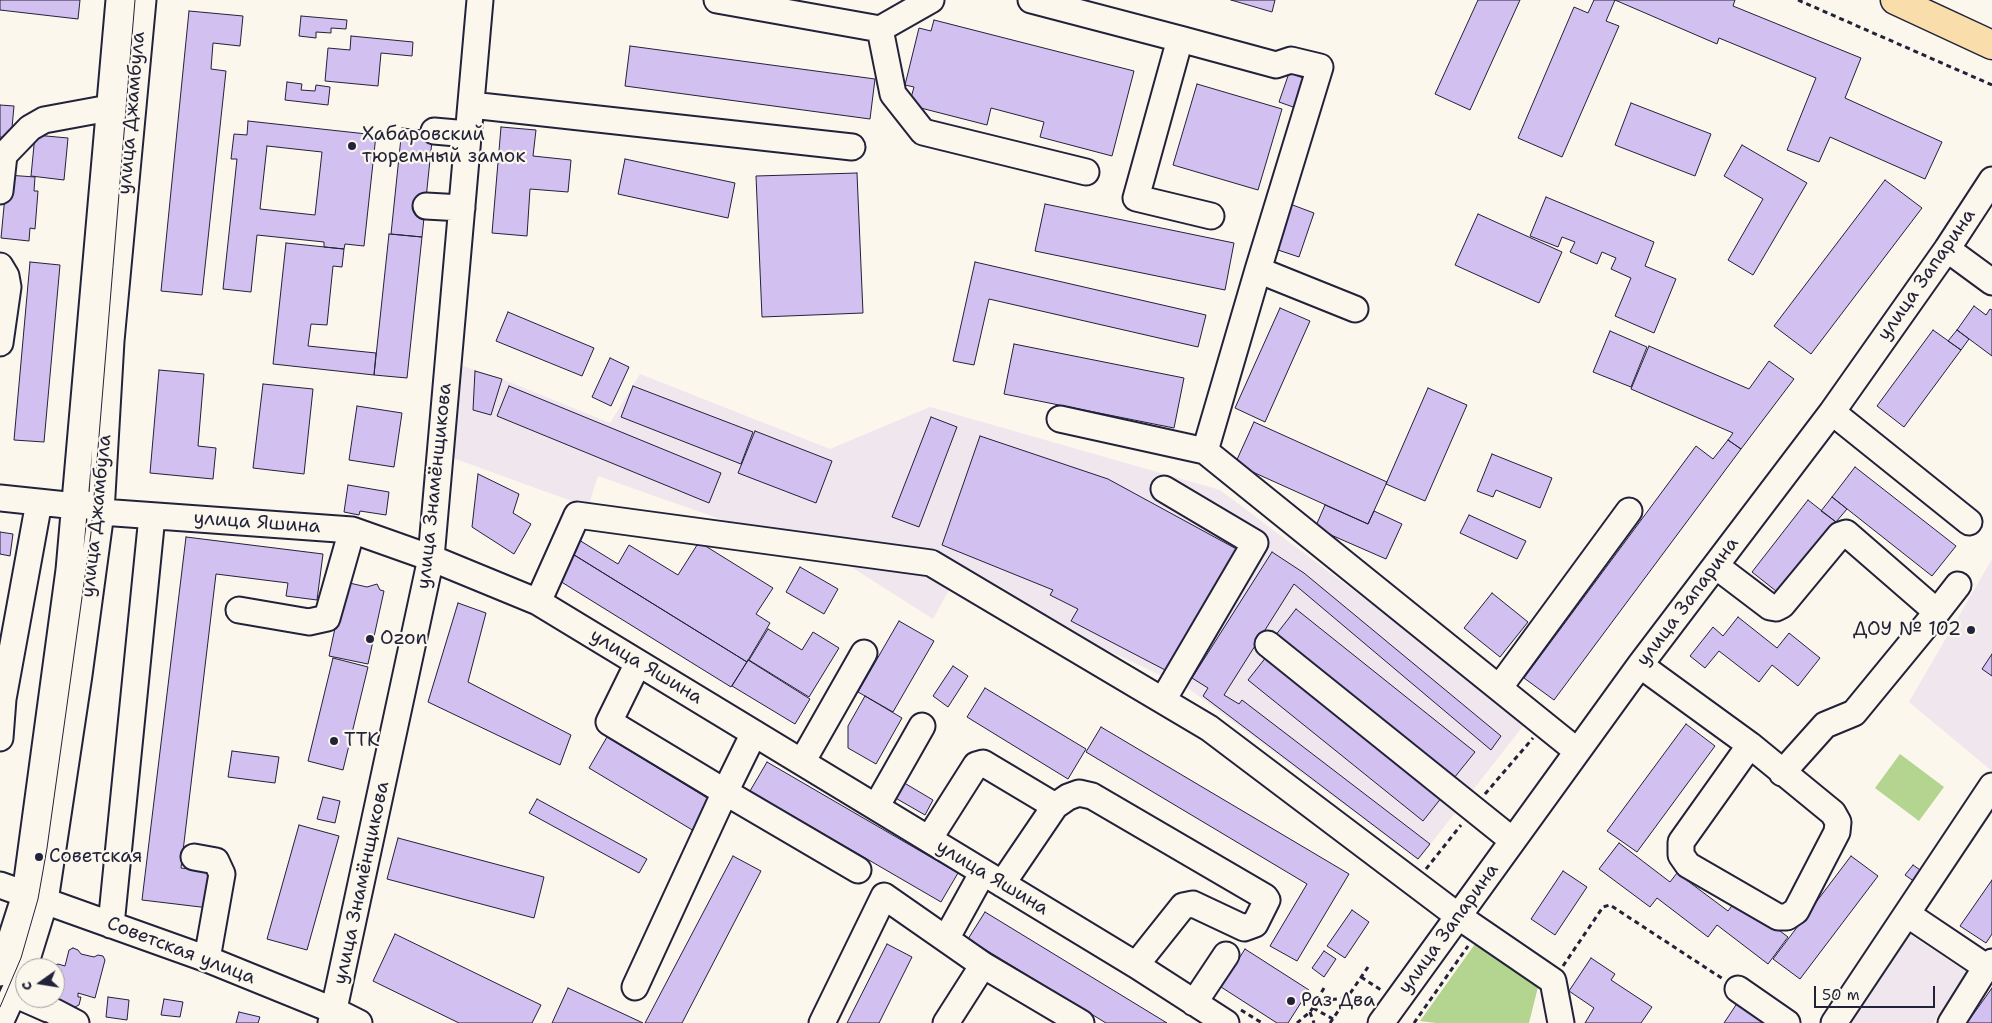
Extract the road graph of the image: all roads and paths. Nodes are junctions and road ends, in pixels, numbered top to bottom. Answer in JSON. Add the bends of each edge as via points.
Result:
{"nodes":[{"id":1,"x":119,"y":0,"type":"edge"},
{"id":2,"x":143,"y":0,"type":"edge"},
{"id":3,"x":480,"y":0,"type":"edge"},
{"id":4,"x":717,"y":0,"type":"edge"},
{"id":5,"x":931,"y":0,"type":"edge"},
{"id":6,"x":1031,"y":0,"type":"edge"},
{"id":7,"x":1798,"y":0,"type":"edge"},
{"id":8,"x":1895,"y":0,"type":"edge"},
{"id":9,"x":880,"y":29,"type":"junction"},
{"id":10,"x":1180,"y":39,"type":"junction"},
{"id":11,"x":1992,"y":45,"type":"edge"},
{"id":12,"x":1992,"y":85,"type":"edge"},
{"id":13,"x":471,"y":105,"type":"junction"},
{"id":14,"x":109,"y":108,"type":"junction"},
{"id":15,"x":434,"y":131,"type":"dead end"},
{"id":16,"x":468,"y":134,"type":"junction"},
{"id":17,"x":852,"y":147,"type":"dead end"},
{"id":18,"x":2,"y":155,"type":"edge"},
{"id":19,"x":1086,"y":172,"type":"dead end"},
{"id":20,"x":1992,"y":180,"type":"edge"},
{"id":21,"x":0,"y":191,"type":"edge"},
{"id":22,"x":426,"y":206,"type":"dead end"},
{"id":23,"x":462,"y":208,"type":"junction"},
{"id":24,"x":1211,"y":216,"type":"dead end"},
{"id":25,"x":1947,"y":249,"type":"junction"},
{"id":26,"x":0,"y":266,"type":"edge"},
{"id":27,"x":1258,"y":270,"type":"junction"},
{"id":28,"x":1992,"y":282,"type":"edge"},
{"id":29,"x":1356,"y":309,"type":"dead end"},
{"id":30,"x":0,"y":343,"type":"edge"},
{"id":31,"x":1832,"y":412,"type":"junction"},
{"id":32,"x":1060,"y":419,"type":"dead end"},
{"id":33,"x":1205,"y":451,"type":"junction"},
{"id":34,"x":1164,"y":489,"type":"dead end"},
{"id":35,"x":0,"y":498,"type":"edge"},
{"id":36,"x":39,"y":502,"type":"junction"},
{"id":37,"x":76,"y":506,"type":"junction"},
{"id":38,"x":1630,"y":511,"type":"dead end"},
{"id":39,"x":101,"y":512,"type":"junction"},
{"id":40,"x":152,"y":516,"type":"junction"},
{"id":41,"x":1969,"y":522,"type":"dead end"},
{"id":42,"x":352,"y":530,"type":"junction"},
{"id":43,"x":431,"y":558,"type":"junction"},
{"id":44,"x":1716,"y":566,"type":"junction"},
{"id":45,"x":1958,"y":585,"type":"dead end"},
{"id":46,"x":538,"y":602,"type":"junction"},
{"id":47,"x":239,"y":610,"type":"dead end"},
{"id":48,"x":1937,"y":612,"type":"junction"},
{"id":49,"x":1268,"y":644,"type":"dead end"},
{"id":50,"x":864,"y":653,"type":"dead end"},
{"id":51,"x":638,"y":663,"type":"junction"},
{"id":52,"x":1640,"y":665,"type":"junction"},
{"id":53,"x":1499,"y":688,"type":"junction"},
{"id":54,"x":1162,"y":700,"type":"junction"},
{"id":55,"x":922,"y":726,"type":"dead end"},
{"id":56,"x":754,"y":733,"type":"junction"},
{"id":57,"x":0,"y":738,"type":"edge"},
{"id":58,"x":1750,"y":745,"type":"junction"},
{"id":59,"x":1577,"y":751,"type":"junction"},
{"id":60,"x":802,"y":762,"type":"junction"},
{"id":61,"x":1782,"y":773,"type":"junction"},
{"id":62,"x":1992,"y":786,"type":"edge"},
{"id":63,"x":725,"y":792,"type":"junction"},
{"id":64,"x":1055,"y":806,"type":"junction"},
{"id":65,"x":876,"y":807,"type":"junction"},
{"id":66,"x":929,"y":839,"type":"junction"},
{"id":67,"x":1512,"y":840,"type":"junction"},
{"id":68,"x":194,"y":858,"type":"dead end"},
{"id":69,"x":858,"y":870,"type":"dead end"},
{"id":70,"x":993,"y":878,"type":"junction"},
{"id":71,"x":0,"y":886,"type":"edge"},
{"id":72,"x":35,"y":898,"type":"junction"},
{"id":73,"x":1907,"y":914,"type":"junction"},
{"id":74,"x":1458,"y":916,"type":"junction"},
{"id":75,"x":111,"y":925,"type":"junction"},
{"id":76,"x":1479,"y":930,"type":"junction"},
{"id":77,"x":946,"y":939,"type":"junction"},
{"id":78,"x":1226,"y":955,"type":"dead end"},
{"id":79,"x":207,"y":959,"type":"junction"},
{"id":80,"x":1989,"y":964,"type":"edge"},
{"id":81,"x":984,"y":965,"type":"junction"},
{"id":82,"x":1136,"y":965,"type":"junction"},
{"id":83,"x":1368,"y":967,"type":"dead end"},
{"id":84,"x":0,"y":973,"type":"edge"},
{"id":85,"x":1552,"y":981,"type":"junction"},
{"id":86,"x":635,"y":987,"type":"dead end"},
{"id":87,"x":1324,"y":988,"type":"dead end"},
{"id":88,"x":1738,"y":989,"type":"joint"},
{"id":89,"x":14,"y":994,"type":"junction"},
{"id":90,"x":1347,"y":998,"type":"junction"},
{"id":91,"x":1317,"y":1001,"type":"junction"},
{"id":92,"x":1194,"y":1003,"type":"junction"},
{"id":93,"x":1313,"y":1008,"type":"junction"},
{"id":94,"x":1310,"y":1012,"type":"junction"},
{"id":95,"x":60,"y":1015,"type":"edge"},
{"id":96,"x":333,"y":1017,"type":"edge"},
{"id":97,"x":1333,"y":1019,"type":"junction"},
{"id":98,"x":1556,"y":1020,"type":"edge"},
{"id":99,"x":0,"y":1022,"type":"edge"},
{"id":100,"x":359,"y":1023,"type":"edge"},
{"id":101,"x":822,"y":1023,"type":"edge"},
{"id":102,"x":946,"y":1023,"type":"edge"},
{"id":103,"x":1080,"y":1023,"type":"edge"},
{"id":104,"x":1226,"y":1023,"type":"edge"},
{"id":105,"x":1297,"y":1023,"type":"edge"},
{"id":106,"x":1314,"y":1023,"type":"edge"},
{"id":107,"x":1330,"y":1023,"type":"edge"},
{"id":108,"x":1381,"y":1023,"type":"edge"},
{"id":109,"x":1414,"y":1023,"type":"edge"},
{"id":110,"x":1787,"y":1023,"type":"edge"},
{"id":111,"x":1834,"y":1023,"type":"edge"},
{"id":112,"x":1951,"y":1023,"type":"edge"}],
"edges":[{"from":1,"to":14,"type":"street","name":"улица Джамбула"},
{"from":2,"to":39,"type":"street","name":"улица Джамбула","via":[[112,331]]},
{"from":3,"to":13,"type":"street","name":"улица Знамёнщикова"},
{"from":4,"to":9,"type":"street"},
{"from":5,"to":9,"type":"street"},
{"from":6,"to":10,"type":"street"},
{"from":7,"to":12,"type":"path"},
{"from":8,"to":11,"type":"main road"},
{"from":9,"to":19,"type":"street","via":[[893,94],[923,132]]},
{"from":10,"to":24,"type":"street","via":[[1136,198]]},
{"from":10,"to":27,"type":"street","via":[[1276,65],[1291,60],[1320,68]]},
{"from":13,"to":16,"type":"street","name":"улица Знамёнщикова"},
{"from":13,"to":17,"type":"street"},
{"from":14,"to":18,"type":"street","via":[[44,120],[30,128]]},
{"from":14,"to":37,"type":"street","name":"улица Джамбула"},
{"from":15,"to":16,"type":"street"},
{"from":16,"to":23,"type":"street","name":"улица Знамёнщикова"},
{"from":18,"to":21,"type":"street"},
{"from":20,"to":25,"type":"street","name":"улица Запарина"},
{"from":22,"to":23,"type":"street"},
{"from":23,"to":43,"type":"street","name":"улица Знамёнщикова"},
{"from":25,"to":28,"type":"street"},
{"from":25,"to":31,"type":"street","name":"улица Запарина"},
{"from":26,"to":30,"type":"street","via":[[8,287]]},
{"from":27,"to":29,"type":"street"},
{"from":27,"to":33,"type":"street"},
{"from":31,"to":41,"type":"street"},
{"from":31,"to":44,"type":"street","name":"улица Запарина"},
{"from":32,"to":33,"type":"street"},
{"from":33,"to":53,"type":"street"},
{"from":34,"to":54,"type":"street","via":[[1255,543]]},
{"from":35,"to":36,"type":"street","name":"улица Яшина"},
{"from":36,"to":37,"type":"street","name":"улица Яшина"},
{"from":36,"to":57,"type":"street","via":[[3,699]]},
{"from":37,"to":39,"type":"street","name":"улица Яшина","via":[[86,504]]},
{"from":37,"to":72,"type":"street","name":"улица Джамбула","via":[[53,697]]},
{"from":38,"to":53,"type":"street"},
{"from":39,"to":40,"type":"street","name":"улица Яшина"},
{"from":39,"to":72,"type":"street","name":"улица Джамбула","via":[[78,684]]},
{"from":40,"to":42,"type":"street","name":"улица Яшина"},
{"from":40,"to":75,"type":"street"},
{"from":42,"to":43,"type":"street","name":"улица Яшина"},
{"from":42,"to":47,"type":"street","via":[[327,618],[309,622]]},
{"from":43,"to":46,"type":"street","name":"улица Яшина"},
{"from":43,"to":96,"type":"street","name":"улица Знамёнщикова"},
{"from":44,"to":48,"type":"street","via":[[1770,607],[1776,608],[1782,605],[1840,535],[1846,533]]},
{"from":44,"to":52,"type":"street","name":"улица Запарина"},
{"from":45,"to":48,"type":"street"},
{"from":46,"to":51,"type":"street","name":"улица Яшина"},
{"from":46,"to":54,"type":"street","via":[[577,514],[931,563]]},
{"from":48,"to":61,"type":"street","via":[[1854,713],[1825,725]]},
{"from":49,"to":67,"type":"street"},
{"from":50,"to":60,"type":"street"},
{"from":51,"to":56,"type":"street","name":"улица Яшина"},
{"from":51,"to":63,"type":"street","via":[[609,722]]},
{"from":52,"to":58,"type":"street"},
{"from":52,"to":59,"type":"street","name":"улица Запарина"},
{"from":53,"to":59,"type":"street"},
{"from":54,"to":74,"type":"street","via":[[1209,728]]},
{"from":55,"to":65,"type":"street"},
{"from":56,"to":60,"type":"street","name":"улица Яшина"},
{"from":56,"to":63,"type":"street"},
{"from":58,"to":61,"type":"street"},
{"from":58,"to":61,"type":"street","via":[[1682,842],[1681,855],[1688,866],[1778,916],[1788,917],[1796,911],[1837,832],[1838,822],[1833,813]]},
{"from":59,"to":67,"type":"street","name":"улица Запарина"},
{"from":60,"to":65,"type":"street","name":"улица Яшина"},
{"from":62,"to":73,"type":"street"},
{"from":63,"to":69,"type":"street"},
{"from":63,"to":86,"type":"street"},
{"from":64,"to":66,"type":"street","via":[[979,763]]},
{"from":64,"to":70,"type":"street"},
{"from":64,"to":82,"type":"street","via":[[1079,794],[1092,796],[1265,896],[1267,900],[1255,924],[1244,928],[1194,904],[1183,906]]},
{"from":65,"to":66,"type":"street","name":"улица Яшина"},
{"from":66,"to":70,"type":"street","name":"улица Яшина"},
{"from":67,"to":74,"type":"street","name":"улица Запарина"},
{"from":68,"to":79,"type":"street","via":[[216,861],[222,874]]},
{"from":70,"to":77,"type":"street"},
{"from":70,"to":82,"type":"street","name":"улица Яшина"},
{"from":71,"to":72,"type":"street","name":"Советская улица"},
{"from":72,"to":75,"type":"street","name":"Советская улица"},
{"from":72,"to":84,"type":"street","name":"улица Джамбула"},
{"from":72,"to":89,"type":"street","name":"улица Джамбула","via":[[30,953]]},
{"from":73,"to":80,"type":"street"},
{"from":73,"to":111,"type":"street"},
{"from":74,"to":76,"type":"street"},
{"from":74,"to":108,"type":"street","name":"улица Запарина"},
{"from":75,"to":79,"type":"street","name":"Советская улица"},
{"from":76,"to":85,"type":"street"},
{"from":76,"to":109,"type":"path"},
{"from":77,"to":81,"type":"street"},
{"from":77,"to":101,"type":"street","via":[[884,896]]},
{"from":78,"to":92,"type":"street"},
{"from":79,"to":96,"type":"street","name":"Советская улица"},
{"from":80,"to":112,"type":"street"},
{"from":81,"to":102,"type":"street"},
{"from":81,"to":103,"type":"street"},
{"from":82,"to":92,"type":"street","name":"улица Яшина"},
{"from":83,"to":90,"type":"path"},
{"from":85,"to":88,"type":"path","via":[[1603,906],[1610,905]]},
{"from":85,"to":98,"type":"street"},
{"from":87,"to":91,"type":"path"},
{"from":88,"to":110,"type":"street"},
{"from":89,"to":95,"type":"street"},
{"from":89,"to":99,"type":"street","name":"улица Джамбула"},
{"from":90,"to":91,"type":"path"},
{"from":90,"to":97,"type":"path"},
{"from":91,"to":93,"type":"path"},
{"from":92,"to":104,"type":"street","name":"улица Яшина"},
{"from":93,"to":94,"type":"path"},
{"from":93,"to":97,"type":"path"},
{"from":94,"to":105,"type":"path"},
{"from":94,"to":106,"type":"path"},
{"from":96,"to":100,"type":"street","name":"Советская улица"},
{"from":97,"to":107,"type":"path"}]}
